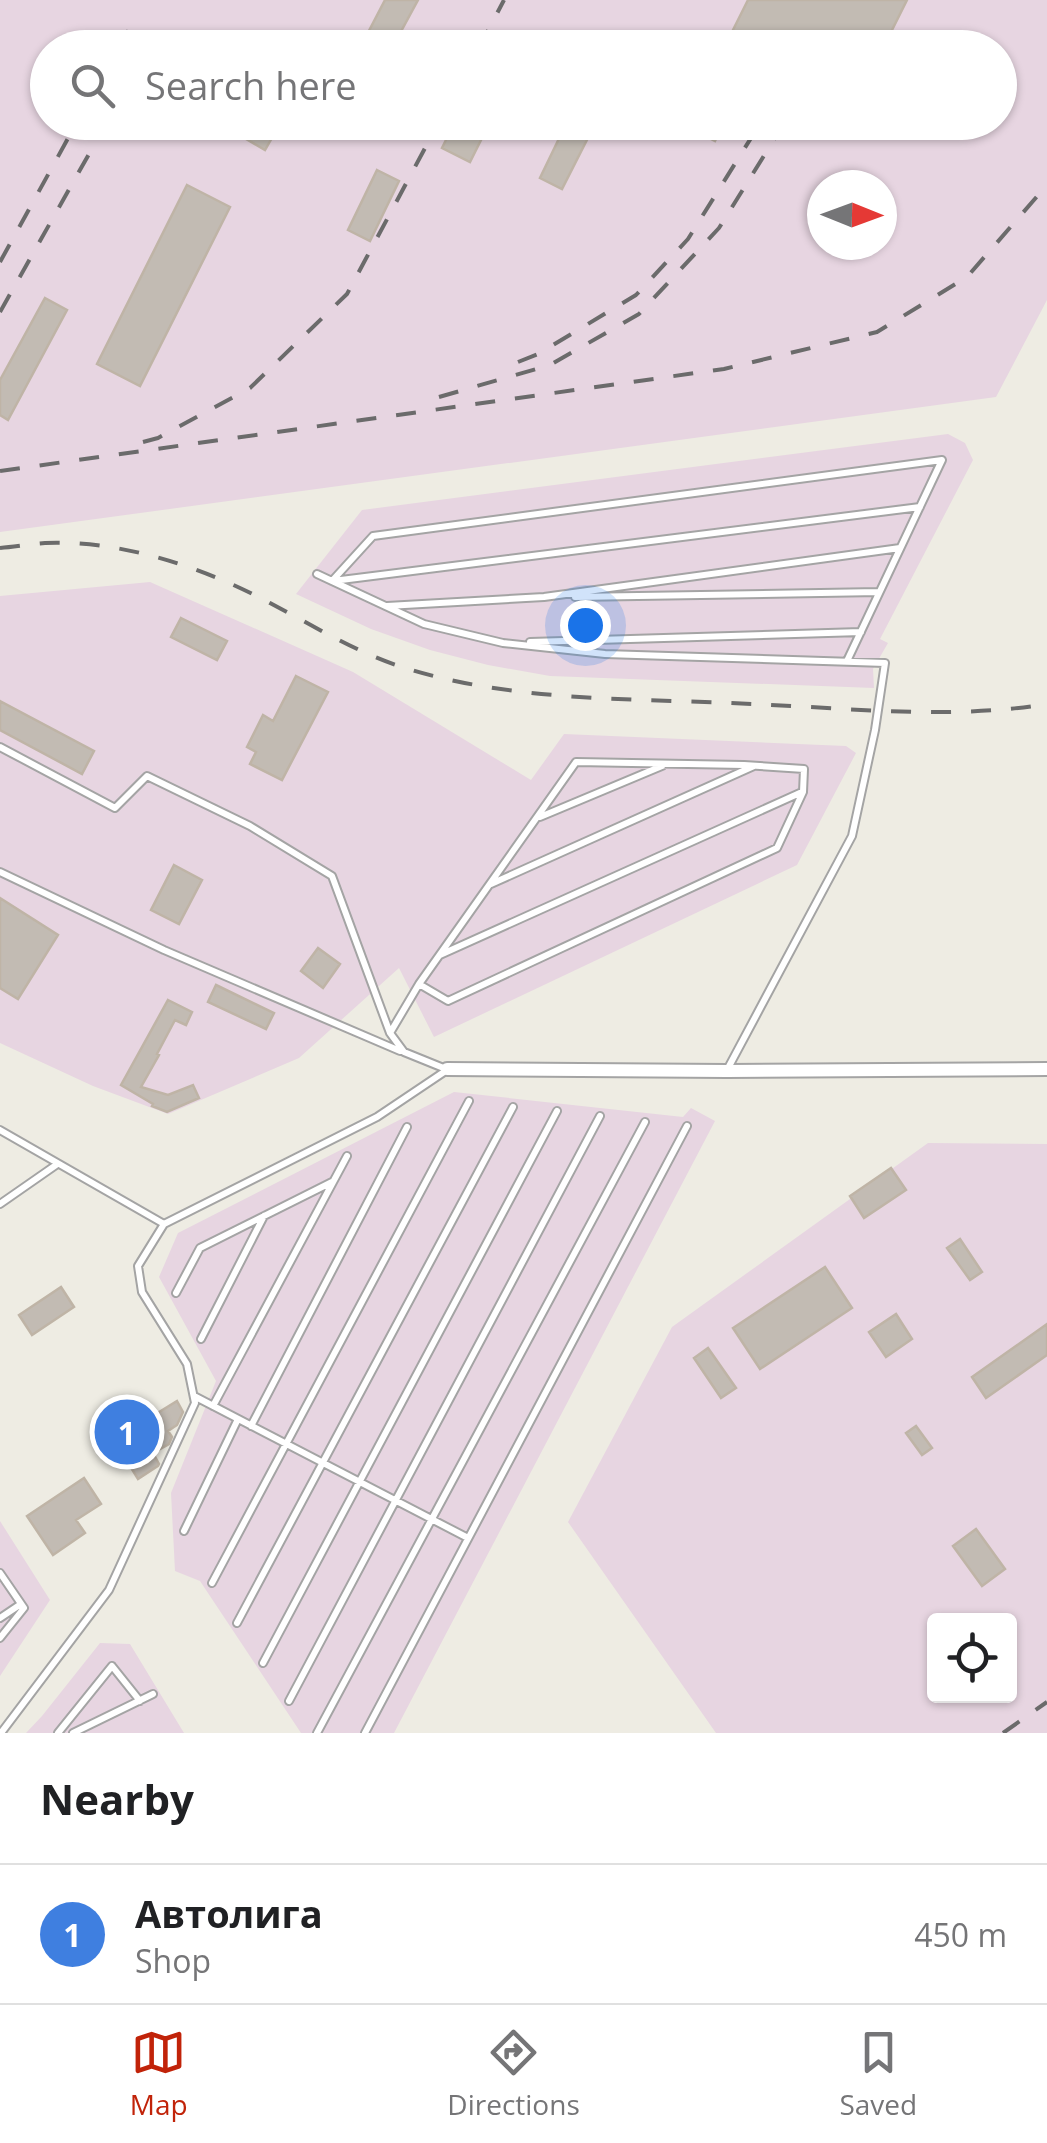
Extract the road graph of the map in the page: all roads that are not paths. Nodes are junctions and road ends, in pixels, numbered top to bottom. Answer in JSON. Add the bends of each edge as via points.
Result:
{"nodes":[{"id":1,"x":920,"y":507,"type":"junction"},
{"id":2,"x":900,"y":548,"type":"junction"},
{"id":3,"x":317,"y":574,"type":"dead end"},
{"id":4,"x":332,"y":582,"type":"junction"},
{"id":5,"x":880,"y":592,"type":"junction"},
{"id":6,"x":544,"y":597,"type":"junction"},
{"id":7,"x":386,"y":606,"type":"junction"},
{"id":8,"x":861,"y":632,"type":"junction"},
{"id":9,"x":503,"y":643,"type":"junction"},
{"id":10,"x":846,"y":662,"type":"junction"},
{"id":11,"x":0,"y":747,"type":"edge"},
{"id":12,"x":668,"y":764,"type":"junction"},
{"id":13,"x":755,"y":766,"type":"junction"},
{"id":14,"x":804,"y":792,"type":"junction"},
{"id":15,"x":536,"y":818,"type":"junction"},
{"id":16,"x":0,"y":872,"type":"edge"},
{"id":17,"x":489,"y":885,"type":"junction"},
{"id":18,"x":440,"y":956,"type":"junction"},
{"id":19,"x":418,"y":984,"type":"junction"},
{"id":20,"x":390,"y":1033,"type":"junction"},
{"id":21,"x":404,"y":1052,"type":"junction"},
{"id":22,"x":1047,"y":1069,"type":"edge"},
{"id":23,"x":447,"y":1070,"type":"junction"},
{"id":24,"x":726,"y":1072,"type":"junction"},
{"id":25,"x":469,"y":1101,"type":"dead end"},
{"id":26,"x":513,"y":1107,"type":"dead end"},
{"id":27,"x":557,"y":1111,"type":"dead end"},
{"id":28,"x":600,"y":1116,"type":"dead end"},
{"id":29,"x":645,"y":1122,"type":"dead end"},
{"id":30,"x":688,"y":1126,"type":"dead end"},
{"id":31,"x":407,"y":1127,"type":"dead end"},
{"id":32,"x":0,"y":1130,"type":"edge"},
{"id":33,"x":347,"y":1156,"type":"dead end"},
{"id":34,"x":57,"y":1164,"type":"junction"},
{"id":35,"x":334,"y":1181,"type":"junction"},
{"id":36,"x":0,"y":1204,"type":"edge"},
{"id":37,"x":264,"y":1216,"type":"junction"},
{"id":38,"x":164,"y":1224,"type":"junction"},
{"id":39,"x":176,"y":1294,"type":"dead end"},
{"id":40,"x":202,"y":1339,"type":"dead end"},
{"id":41,"x":194,"y":1396,"type":"junction"},
{"id":42,"x":213,"y":1406,"type":"junction"},
{"id":43,"x":238,"y":1419,"type":"junction"},
{"id":44,"x":252,"y":1426,"type":"junction"},
{"id":45,"x":286,"y":1444,"type":"junction"},
{"id":46,"x":323,"y":1463,"type":"junction"},
{"id":47,"x":360,"y":1482,"type":"junction"},
{"id":48,"x":396,"y":1500,"type":"junction"},
{"id":49,"x":432,"y":1519,"type":"junction"},
{"id":50,"x":184,"y":1532,"type":"dead end"},
{"id":51,"x":468,"y":1538,"type":"junction"},
{"id":52,"x":0,"y":1573,"type":"edge"},
{"id":53,"x":212,"y":1583,"type":"dead end"},
{"id":54,"x":21,"y":1604,"type":"junction"},
{"id":55,"x":0,"y":1618,"type":"edge"},
{"id":56,"x":237,"y":1622,"type":"dead end"},
{"id":57,"x":0,"y":1638,"type":"edge"},
{"id":58,"x":263,"y":1663,"type":"dead end"},
{"id":59,"x":153,"y":1694,"type":"dead end"},
{"id":60,"x":140,"y":1701,"type":"junction"},
{"id":61,"x":289,"y":1701,"type":"dead end"},
{"id":62,"x":0,"y":1733,"type":"edge"},
{"id":63,"x":58,"y":1733,"type":"edge"},
{"id":64,"x":73,"y":1733,"type":"edge"},
{"id":65,"x":317,"y":1733,"type":"edge"},
{"id":66,"x":366,"y":1733,"type":"edge"}],
"edges":[{"from":1,"to":2,"type":"lane"},
{"from":1,"to":4,"type":"lane"},
{"from":1,"to":4,"type":"lane","via":[[942,460],[373,536]]},
{"from":2,"to":5,"type":"lane"},
{"from":2,"to":6,"type":"lane"},
{"from":3,"to":4,"type":"lane"},
{"from":4,"to":7,"type":"lane"},
{"from":5,"to":6,"type":"lane"},
{"from":5,"to":8,"type":"lane"},
{"from":6,"to":7,"type":"lane"},
{"from":7,"to":9,"type":"lane","via":[[424,624]]},
{"from":8,"to":9,"type":"lane"},
{"from":8,"to":10,"type":"lane"},
{"from":9,"to":10,"type":"lane","via":[[605,654]]},
{"from":10,"to":24,"type":"lane","via":[[885,662],[852,836]]},
{"from":11,"to":20,"type":"lane","via":[[115,808],[147,776],[332,876]]},
{"from":12,"to":13,"type":"lane"},
{"from":12,"to":15,"type":"lane"},
{"from":12,"to":15,"type":"lane","via":[[576,762]]},
{"from":13,"to":14,"type":"lane","via":[[804,769]]},
{"from":13,"to":17,"type":"lane"},
{"from":14,"to":18,"type":"lane"},
{"from":14,"to":19,"type":"lane","via":[[777,848],[448,1001]]},
{"from":15,"to":17,"type":"lane"},
{"from":16,"to":21,"type":"lane"},
{"from":17,"to":18,"type":"lane"},
{"from":18,"to":19,"type":"lane"},
{"from":19,"to":20,"type":"lane"},
{"from":20,"to":21,"type":"lane"},
{"from":21,"to":23,"type":"lane"},
{"from":22,"to":24,"type":"street"},
{"from":23,"to":24,"type":"street"},
{"from":23,"to":38,"type":"lane","via":[[377,1117]]},
{"from":25,"to":45,"type":"lane"},
{"from":26,"to":46,"type":"lane"},
{"from":27,"to":47,"type":"lane"},
{"from":28,"to":48,"type":"lane"},
{"from":29,"to":49,"type":"lane"},
{"from":30,"to":51,"type":"lane"},
{"from":31,"to":44,"type":"lane"},
{"from":32,"to":34,"type":"lane"},
{"from":33,"to":35,"type":"lane"},
{"from":34,"to":36,"type":"lane"},
{"from":34,"to":38,"type":"lane"},
{"from":35,"to":37,"type":"lane"},
{"from":35,"to":42,"type":"lane"},
{"from":37,"to":39,"type":"lane","via":[[200,1248]]},
{"from":37,"to":40,"type":"lane"},
{"from":38,"to":41,"type":"lane","via":[[138,1266],[142,1292],[187,1364]]},
{"from":41,"to":42,"type":"lane"},
{"from":41,"to":62,"type":"lane","via":[[109,1590]]},
{"from":42,"to":43,"type":"lane"},
{"from":43,"to":44,"type":"lane"},
{"from":43,"to":50,"type":"lane"},
{"from":44,"to":45,"type":"lane"},
{"from":45,"to":46,"type":"lane"},
{"from":45,"to":53,"type":"lane"},
{"from":46,"to":47,"type":"lane"},
{"from":46,"to":56,"type":"lane"},
{"from":47,"to":48,"type":"lane"},
{"from":47,"to":58,"type":"lane"},
{"from":48,"to":49,"type":"lane"},
{"from":48,"to":61,"type":"lane"},
{"from":49,"to":51,"type":"lane"},
{"from":49,"to":65,"type":"lane"},
{"from":51,"to":66,"type":"lane"},
{"from":52,"to":54,"type":"lane"},
{"from":54,"to":55,"type":"lane"},
{"from":54,"to":57,"type":"lane"},
{"from":59,"to":60,"type":"lane"},
{"from":60,"to":63,"type":"lane","via":[[112,1666]]},
{"from":60,"to":64,"type":"lane"}]}
